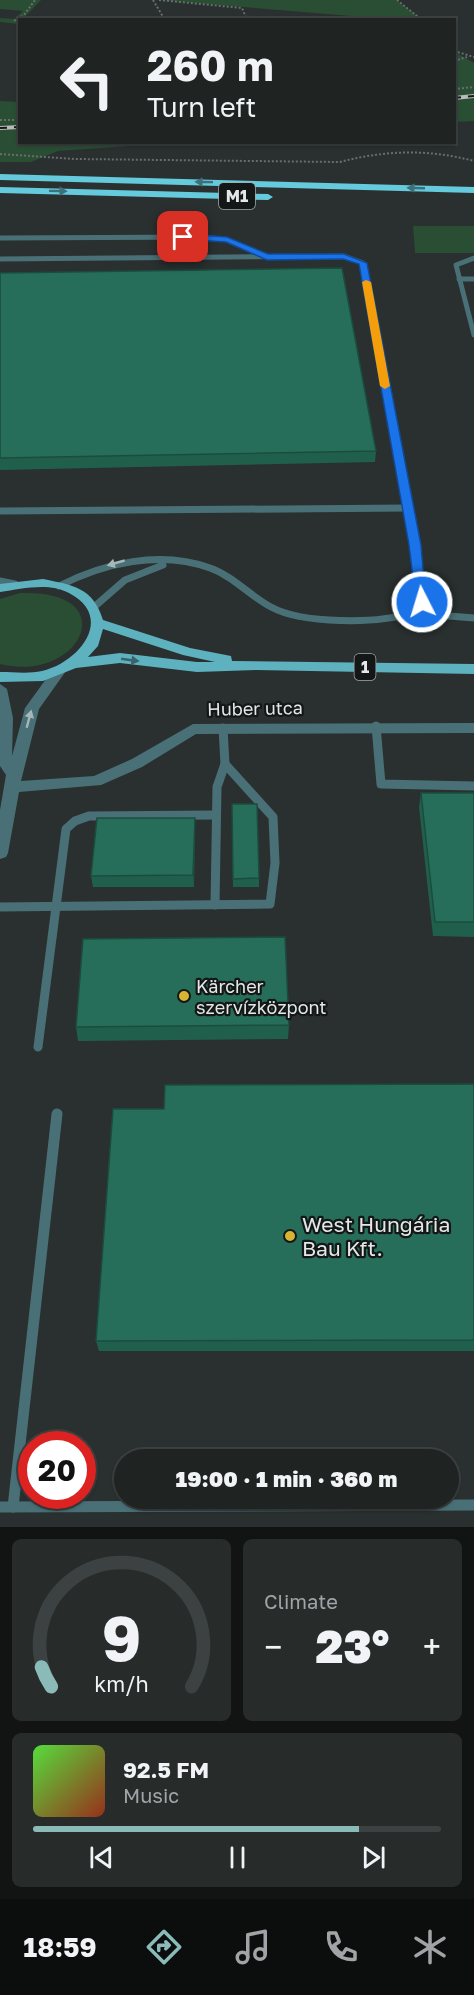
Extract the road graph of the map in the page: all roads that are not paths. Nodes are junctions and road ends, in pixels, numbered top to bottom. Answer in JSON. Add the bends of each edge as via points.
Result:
{"nodes":[{"id":1,"x":0,"y":177,"type":"edge"},
{"id":2,"x":0,"y":190,"type":"edge"},
{"id":3,"x":474,"y":190,"type":"edge"},
{"id":4,"x":276,"y":197,"type":"dead end"},
{"id":5,"x":0,"y":238,"type":"edge"},
{"id":6,"x":267,"y":257,"type":"junction"},
{"id":7,"x":474,"y":258,"type":"edge"},
{"id":8,"x":0,"y":259,"type":"edge"},
{"id":9,"x":459,"y":279,"type":"junction"},
{"id":10,"x":474,"y":279,"type":"edge"},
{"id":11,"x":474,"y":335,"type":"edge"},
{"id":12,"x":407,"y":508,"type":"junction"},
{"id":13,"x":0,"y":511,"type":"edge"},
{"id":14,"x":174,"y":563,"type":"junction"},
{"id":15,"x":0,"y":581,"type":"edge"},
{"id":16,"x":15,"y":584,"type":"junction"},
{"id":17,"x":59,"y":586,"type":"junction"},
{"id":18,"x":0,"y":588,"type":"edge"},
{"id":19,"x":94,"y":607,"type":"junction"},
{"id":20,"x":412,"y":613,"type":"junction"},
{"id":21,"x":474,"y":618,"type":"edge"},
{"id":22,"x":99,"y":623,"type":"junction"},
{"id":23,"x":256,"y":665,"type":"junction"},
{"id":24,"x":66,"y":667,"type":"junction"},
{"id":25,"x":474,"y":669,"type":"edge"},
{"id":26,"x":0,"y":677,"type":"edge"},
{"id":27,"x":0,"y":688,"type":"edge"},
{"id":28,"x":376,"y":726,"type":"junction"},
{"id":29,"x":223,"y":728,"type":"junction"},
{"id":30,"x":474,"y":728,"type":"edge"},
{"id":31,"x":225,"y":764,"type":"junction"},
{"id":32,"x":14,"y":781,"type":"junction"},
{"id":33,"x":474,"y":786,"type":"edge"},
{"id":34,"x":215,"y":815,"type":"junction"},
{"id":35,"x":0,"y":853,"type":"edge"},
{"id":36,"x":215,"y":905,"type":"junction"},
{"id":37,"x":0,"y":907,"type":"edge"},
{"id":38,"x":56,"y":907,"type":"junction"},
{"id":39,"x":38,"y":1047,"type":"dead end"},
{"id":40,"x":57,"y":1114,"type":"dead end"},
{"id":41,"x":474,"y":1505,"type":"edge"},
{"id":42,"x":7,"y":1507,"type":"edge"}],
"edges":[{"from":3,"to":1,"type":"highway","number":"M1","one_way":true},
{"from":2,"to":4,"type":"highway","number":"M1","one_way":true},
{"from":5,"to":6,"type":"lane","via":[[206,237],[227,240]]},
{"from":6,"to":8,"type":"lane"},
{"from":6,"to":12,"type":"lane","via":[[344,256],[363,263]]},
{"from":7,"to":9,"type":"lane","via":[[456,265]]},
{"from":9,"to":10,"type":"lane"},
{"from":9,"to":11,"type":"lane"},
{"from":12,"to":13,"type":"lane"},
{"from":12,"to":20,"type":"lane","via":[[422,590],[422,602]]},
{"from":14,"to":17,"type":"lane","one_way":true,"via":[[127,560],[88,571]]},
{"from":14,"to":19,"type":"lane","via":[[134,573],[108,591]]},
{"from":14,"to":20,"type":"lane","via":[[201,565],[282,612],[305,617],[397,617]]},
{"from":15,"to":16,"type":"lane"},
{"from":16,"to":17,"type":"main road"},
{"from":16,"to":18,"type":"main road"},
{"from":17,"to":19,"type":"main road","via":[[80,594]]},
{"from":19,"to":22,"type":"main road"},
{"from":20,"to":21,"type":"lane"},
{"from":22,"to":23,"type":"main road","number":"1","via":[[188,652]]},
{"from":22,"to":24,"type":"main road","via":[[93,645]]},
{"from":24,"to":23,"type":"main road","number":"1","one_way":true,"via":[[120,658],[197,667]]},
{"from":23,"to":25,"type":"main road","number":"1"},
{"from":24,"to":26,"type":"main road","number":"1","via":[[29,678]]},
{"from":32,"to":24,"type":"street","one_way":true,"via":[[32,708]]},
{"from":27,"to":32,"type":"street","via":[[6,718],[4,760]]},
{"from":28,"to":29,"type":"street","name":"Huber utca"},
{"from":28,"to":30,"type":"street","name":"Huber utca"},
{"from":28,"to":33,"type":"lane","via":[[381,784]]},
{"from":29,"to":31,"type":"lane"},
{"from":29,"to":32,"type":"street","name":"Huber utca","via":[[193,729],[137,763],[96,781]]},
{"from":31,"to":34,"type":"lane","via":[[217,787]]},
{"from":31,"to":36,"type":"lane","via":[[273,818],[275,864],[270,904]]},
{"from":32,"to":35,"type":"street"},
{"from":34,"to":36,"type":"lane"},
{"from":34,"to":38,"type":"lane","via":[[89,816],[75,821],[66,829]]},
{"from":36,"to":38,"type":"lane"},
{"from":37,"to":38,"type":"lane"},
{"from":38,"to":39,"type":"lane"},
{"from":40,"to":42,"type":"lane"},
{"from":41,"to":42,"type":"lane"}]}
